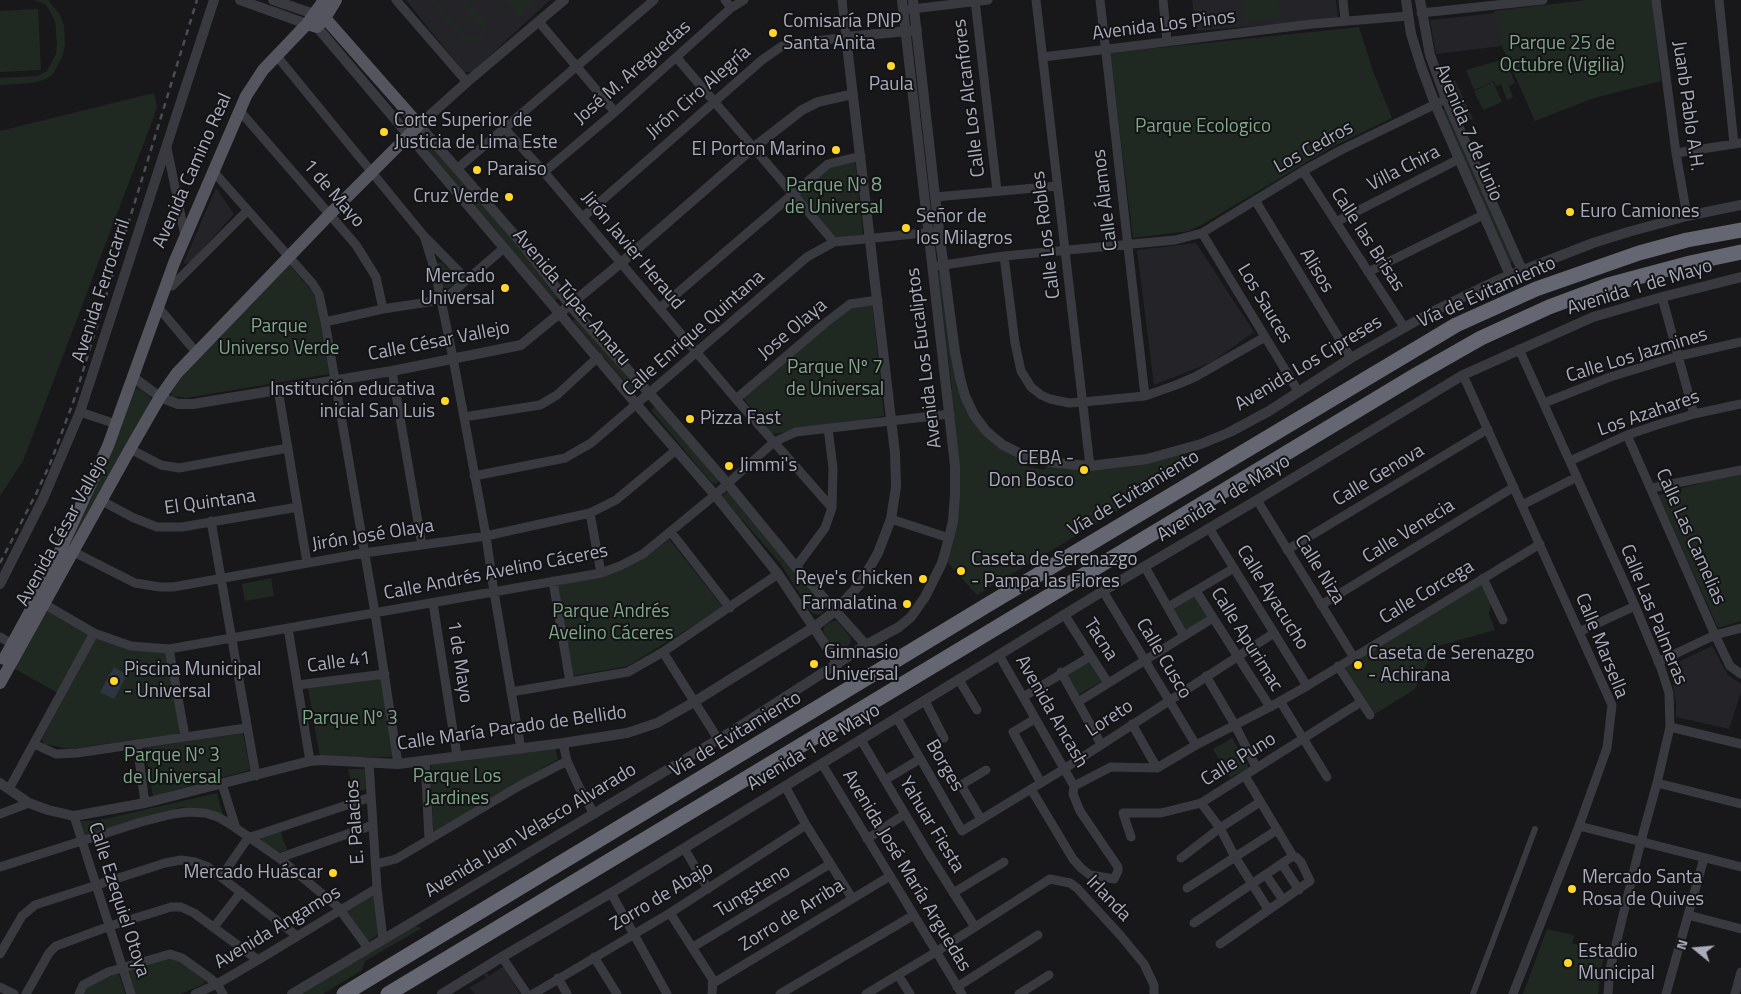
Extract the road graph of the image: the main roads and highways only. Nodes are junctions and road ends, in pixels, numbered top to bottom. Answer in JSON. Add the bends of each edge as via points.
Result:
{"nodes":[{"id":1,"x":324,"y":0,"type":"edge"},
{"id":2,"x":336,"y":0,"type":"edge"},
{"id":3,"x":316,"y":21,"type":"junction"},
{"id":4,"x":418,"y":125,"type":"joint"},
{"id":5,"x":1741,"y":230,"type":"edge"},
{"id":6,"x":1741,"y":252,"type":"edge"},
{"id":7,"x":134,"y":378,"type":"joint"},
{"id":8,"x":68,"y":549,"type":"junction"},
{"id":9,"x":41,"y":602,"type":"junction"},
{"id":10,"x":0,"y":665,"type":"edge"},
{"id":11,"x":0,"y":683,"type":"edge"},
{"id":12,"x":344,"y":994,"type":"edge"},
{"id":13,"x":388,"y":994,"type":"edge"}],
"edges":[{"from":1,"to":3,"type":"main road","name":"Avenida Camino Real"},
{"from":2,"to":3,"type":"main road","name":"Avenida Camino Real"},
{"from":3,"to":4,"type":"main road","name":"Avenida Túpac Amaru"},
{"from":3,"to":7,"type":"main road","name":"Avenida Camino Real","via":[[276,56],[253,83],[239,110],[165,286]]},
{"from":4,"to":8,"type":"main road","name":"Avenida César Vallejo","via":[[177,373],[160,397],[102,501]]},
{"from":5,"to":12,"type":"highway","name":"Vía de Evitamiento","via":[[1639,253],[1536,289],[1456,325]]},
{"from":6,"to":13,"type":"highway","name":"Vía de Evitamiento","via":[[1608,285],[1481,338]]},
{"from":7,"to":8,"type":"main road","name":"Avenida César Vallejo"},
{"from":8,"to":9,"type":"main road","name":"Avenida César Vallejo"},
{"from":9,"to":10,"type":"main road","name":"Avenida César Vallejo"},
{"from":9,"to":11,"type":"main road","name":"Avenida César Vallejo"}]}
